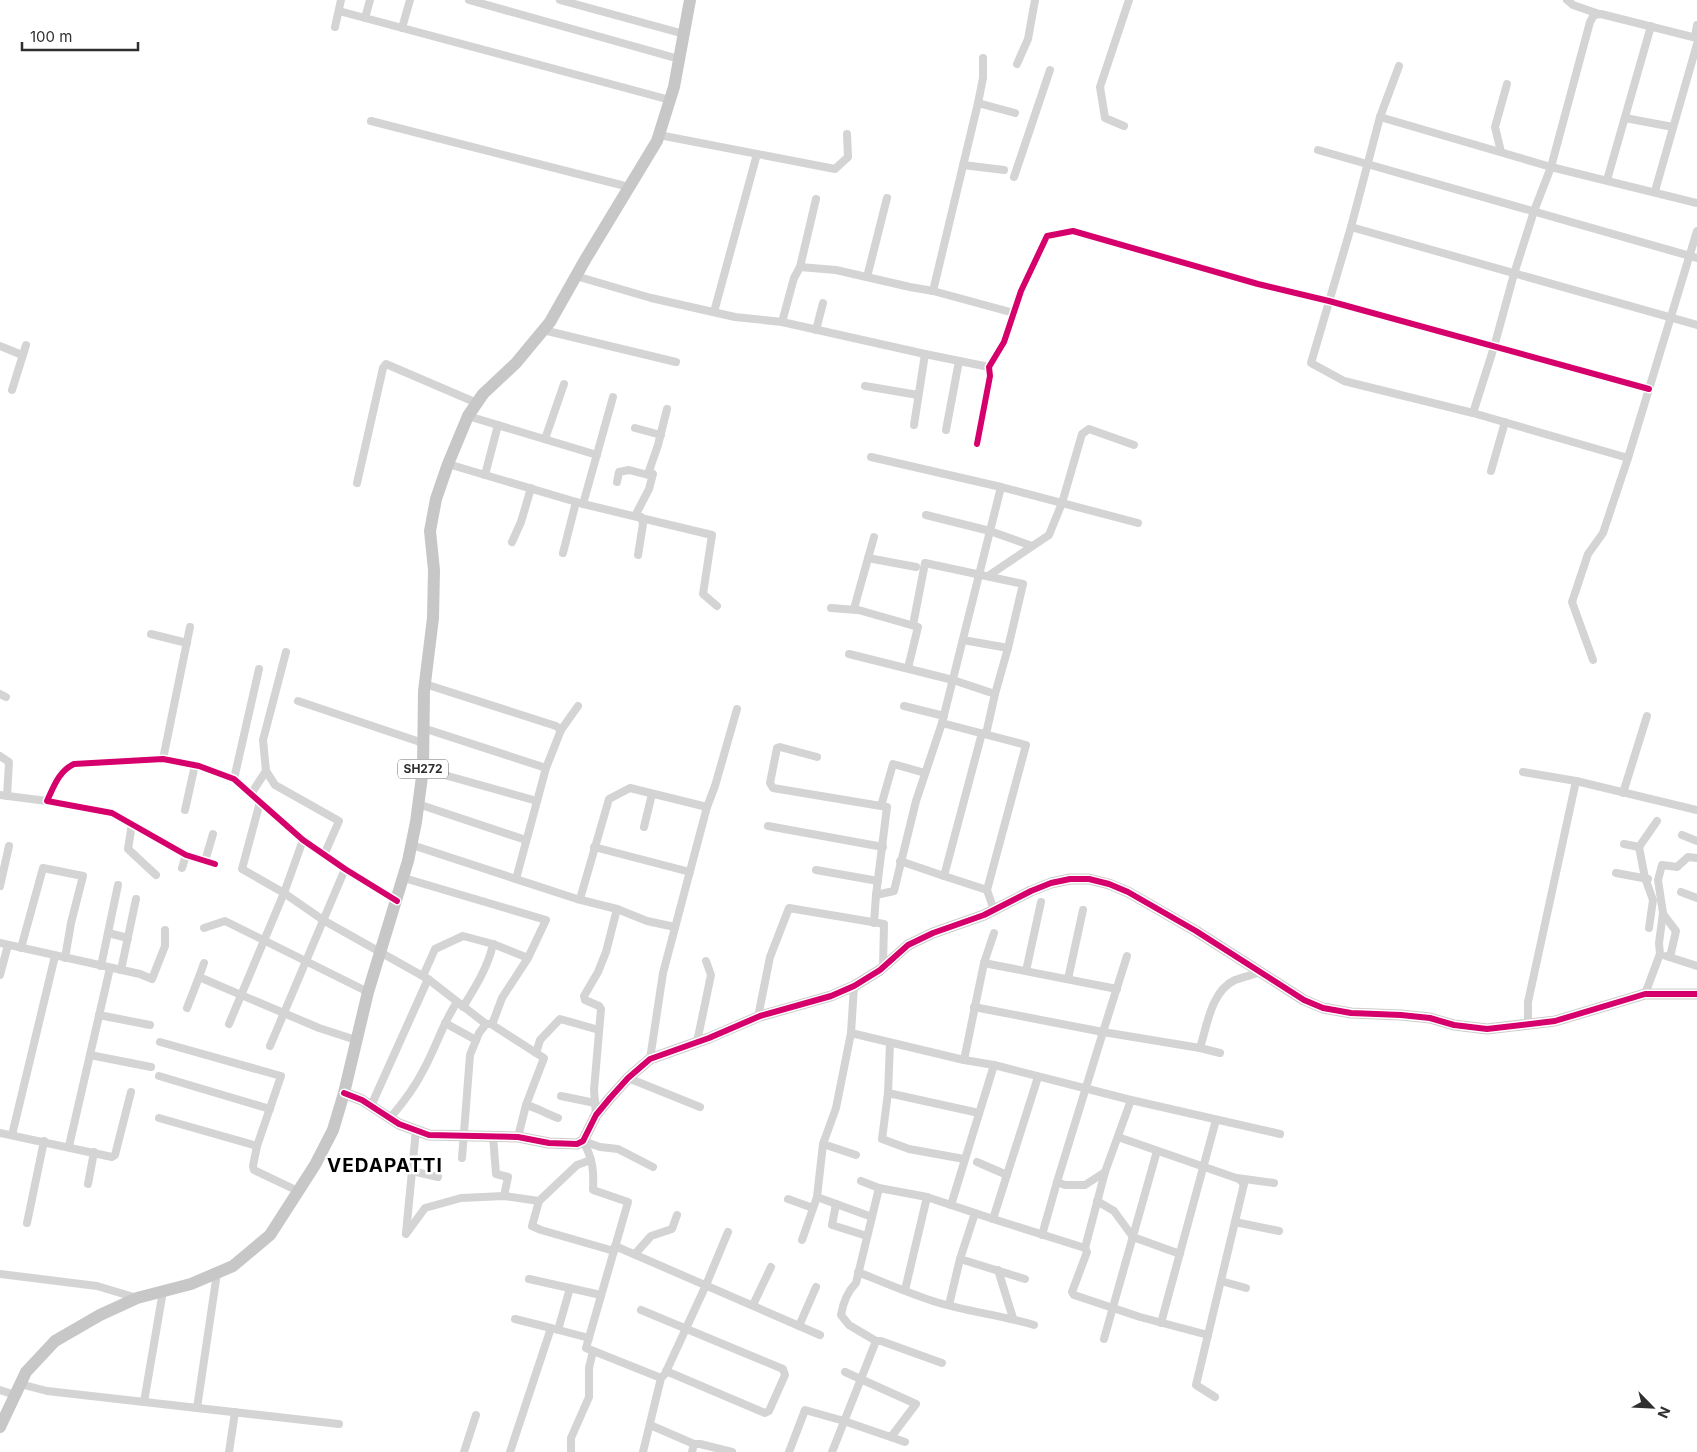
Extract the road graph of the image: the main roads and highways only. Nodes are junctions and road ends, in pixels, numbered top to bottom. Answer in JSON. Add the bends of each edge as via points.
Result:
{"nodes":[{"id":1,"x":690,"y":0,"type":"edge"},
{"id":2,"x":0,"y":1424,"type":"edge"}],
"edges":[{"from":1,"to":2,"type":"main road","number":"SH272","via":[[674,87],[657,141],[550,322],[516,363],[483,394],[468,416],[436,499],[430,531],[434,570],[433,618],[425,684],[423,769],[412,845],[368,992],[333,1130],[315,1165],[270,1235],[233,1266],[191,1284],[137,1298],[55,1341],[26,1372]]}]}
